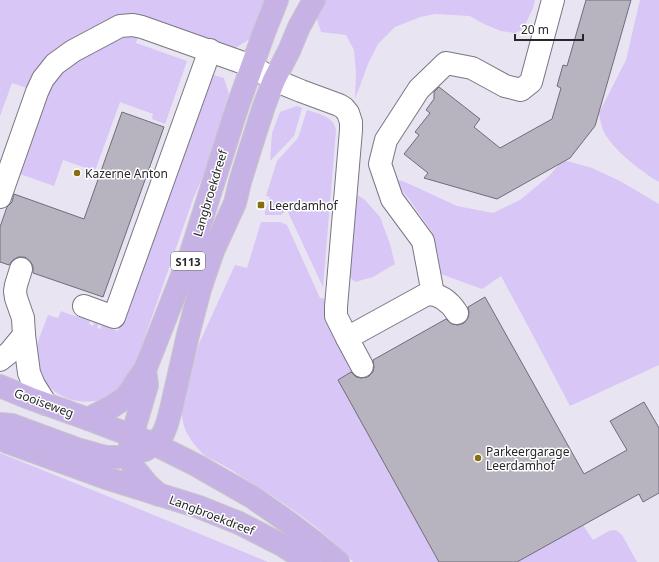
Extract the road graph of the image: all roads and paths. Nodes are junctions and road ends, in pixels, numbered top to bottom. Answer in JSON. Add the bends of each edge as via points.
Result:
{"nodes":[{"id":1,"x":277,"y":0,"type":"edge"},
{"id":2,"x":314,"y":0,"type":"edge"},
{"id":3,"x":553,"y":0,"type":"edge"},
{"id":4,"x":210,"y":50,"type":"junction"},
{"id":5,"x":252,"y":66,"type":"junction"},
{"id":6,"x":274,"y":80,"type":"junction"},
{"id":7,"x":0,"y":197,"type":"edge"},
{"id":8,"x":13,"y":275,"type":"edge"},
{"id":9,"x":433,"y":294,"type":"junction"},
{"id":10,"x":84,"y":306,"type":"dead end"},
{"id":11,"x":457,"y":313,"type":"dead end"},
{"id":12,"x":24,"y":335,"type":"junction"},
{"id":13,"x":347,"y":338,"type":"junction"},
{"id":14,"x":0,"y":360,"type":"edge"},
{"id":15,"x":362,"y":366,"type":"dead end"},
{"id":16,"x":145,"y":370,"type":"junction"},
{"id":17,"x":0,"y":386,"type":"edge"},
{"id":18,"x":46,"y":404,"type":"junction"},
{"id":19,"x":171,"y":409,"type":"junction"},
{"id":20,"x":88,"y":419,"type":"junction"},
{"id":21,"x":0,"y":424,"type":"edge"},
{"id":22,"x":0,"y":433,"type":"edge"},
{"id":23,"x":154,"y":444,"type":"junction"},
{"id":24,"x":131,"y":446,"type":"junction"},
{"id":25,"x":196,"y":465,"type":"junction"},
{"id":26,"x":159,"y":495,"type":"junction"},
{"id":27,"x":309,"y":562,"type":"edge"},
{"id":28,"x":338,"y":562,"type":"edge"}],
"edges":[{"from":1,"to":5,"type":"main road","name":"Langbroekdreef","number":"S113"},
{"from":2,"to":6,"type":"main road","name":"Langbroekdreef"},
{"from":3,"to":9,"type":"street","via":[[531,82],[521,90],[505,86],[472,68],[446,62],[419,89],[386,140],[380,164],[392,199],[424,241]]},
{"from":4,"to":5,"type":"street"},
{"from":4,"to":7,"type":"street","via":[[133,25],[114,28],[63,58],[43,79],[37,92]]},
{"from":4,"to":10,"type":"street","via":[[114,317]]},
{"from":5,"to":6,"type":"street"},
{"from":5,"to":16,"type":"main road","name":"Langbroekdreef","number":"S113","via":[[191,253]]},
{"from":6,"to":13,"type":"street","via":[[339,104],[348,113],[351,122],[336,307],[336,316]]},
{"from":6,"to":19,"type":"main road","name":"Langbroekdreef","number":"S113","via":[[235,203],[213,251],[200,289]]},
{"from":8,"to":12,"type":"street","via":[[16,298],[23,318]]},
{"from":9,"to":11,"type":"street","via":[[447,300]]},
{"from":9,"to":13,"type":"street","via":[[422,296]]},
{"from":12,"to":14,"type":"street"},
{"from":12,"to":18,"type":"street","via":[[30,373]]},
{"from":13,"to":15,"type":"street"},
{"from":16,"to":20,"type":"main road","number":"S113","via":[[125,398]]},
{"from":16,"to":24,"type":"main road","name":"Langbroekdreef","via":[[148,385]]},
{"from":17,"to":18,"type":"main road","name":"Gooiseweg"},
{"from":18,"to":20,"type":"main road","name":"Gooiseweg"},
{"from":19,"to":23,"type":"main road","number":"S113","via":[[163,434]]},
{"from":19,"to":25,"type":"main road","name":"Langbroekdreef","number":"S113","via":[[181,443]]},
{"from":20,"to":24,"type":"main road","name":"Gooiseweg"},
{"from":21,"to":24,"type":"main road","number":"S113","via":[[12,425],[102,456],[121,457]]},
{"from":22,"to":26,"type":"main road","via":[[7,442]]},
{"from":23,"to":24,"type":"main road","number":"S113","via":[[145,450]]},
{"from":23,"to":25,"type":"main road"},
{"from":24,"to":26,"type":"main road","name":"Langbroekdreef","via":[[133,467]]},
{"from":25,"to":28,"type":"main road","name":"Langbroekdreef","via":[[252,497]]},
{"from":26,"to":27,"type":"main road","name":"Langbroekdreef","via":[[239,523]]}]}
